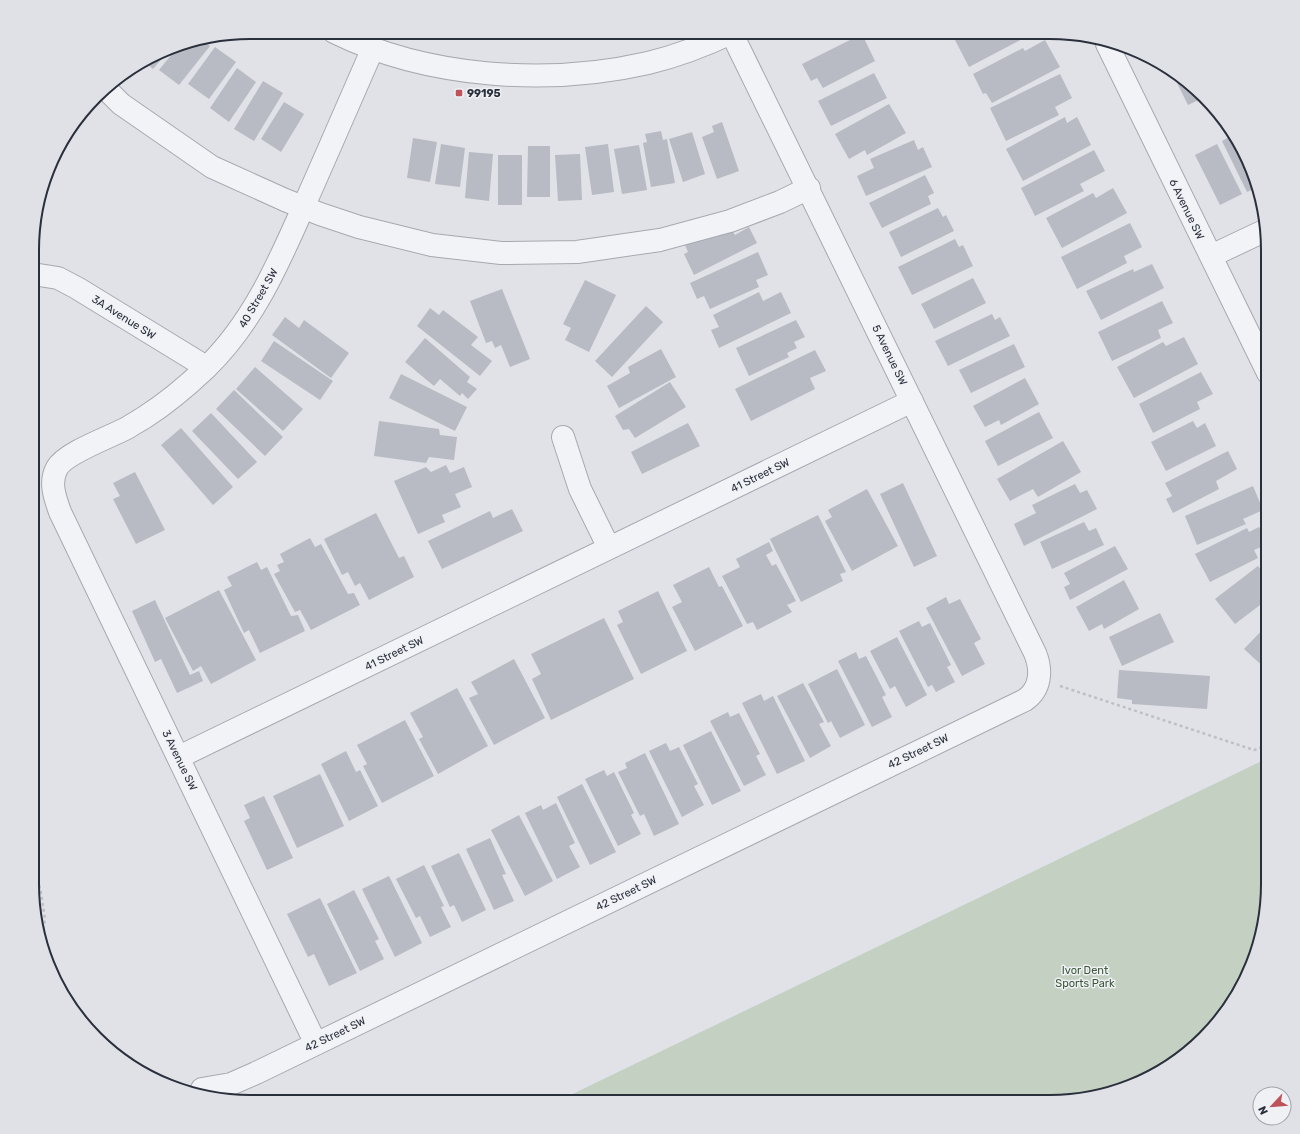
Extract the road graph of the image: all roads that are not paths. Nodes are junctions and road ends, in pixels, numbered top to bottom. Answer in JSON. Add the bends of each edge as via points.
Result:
{"nodes":[{"id":1,"x":351,"y":39,"type":"edge"},
{"id":2,"x":718,"y":39,"type":"edge"},
{"id":3,"x":735,"y":39,"type":"edge"},
{"id":4,"x":1109,"y":47,"type":"edge"},
{"id":5,"x":373,"y":48,"type":"junction"},
{"id":6,"x":110,"y":92,"type":"edge"},
{"id":7,"x":809,"y":188,"type":"junction"},
{"id":8,"x":303,"y":208,"type":"junction"},
{"id":9,"x":1260,"y":233,"type":"edge"},
{"id":10,"x":1211,"y":256,"type":"junction"},
{"id":11,"x":39,"y":275,"type":"edge"},
{"id":12,"x":1261,"y":359,"type":"edge"},
{"id":13,"x":206,"y":367,"type":"junction"},
{"id":14,"x":912,"y":401,"type":"junction"},
{"id":15,"x":563,"y":437,"type":"dead end"},
{"id":16,"x":54,"y":475,"type":"joint"},
{"id":17,"x":609,"y":548,"type":"junction"},
{"id":18,"x":1039,"y":679,"type":"joint"},
{"id":19,"x":179,"y":757,"type":"junction"},
{"id":20,"x":316,"y":1044,"type":"junction"},
{"id":21,"x":202,"y":1089,"type":"dead end"}],
"edges":[{"from":1,"to":5,"type":"street"},
{"from":2,"to":5,"type":"street","via":[[687,52],[649,63],[575,74],[532,76],[453,69],[395,56]]},
{"from":3,"to":7,"type":"street","name":"5 Avenue SW"},
{"from":4,"to":10,"type":"street","name":"6 Avenue SW"},
{"from":5,"to":8,"type":"street","name":"40 Street SW"},
{"from":6,"to":8,"type":"street","via":[[121,104],[212,167]]},
{"from":7,"to":8,"type":"street","via":[[730,221],[674,237],[577,252],[501,253],[432,245],[359,227]]},
{"from":7,"to":14,"type":"street","name":"5 Avenue SW"},
{"from":8,"to":13,"type":"street","name":"40 Street SW","via":[[267,286],[252,312],[225,348]]},
{"from":9,"to":10,"type":"street"},
{"from":10,"to":12,"type":"street","name":"6 Avenue SW"},
{"from":11,"to":13,"type":"street","name":"3A Avenue SW","via":[[58,278],[77,288]]},
{"from":13,"to":16,"type":"street","name":"40 Street SW","via":[[185,387],[146,416],[63,461]]},
{"from":14,"to":17,"type":"street","name":"41 Street SW"},
{"from":14,"to":18,"type":"street","name":"5 Avenue SW","via":[[1036,653]]},
{"from":15,"to":17,"type":"street","via":[[580,489]]},
{"from":16,"to":19,"type":"street","name":"3 Avenue SW","via":[[54,498],[60,512]]},
{"from":17,"to":19,"type":"street","name":"41 Street SW"},
{"from":18,"to":20,"type":"street","name":"42 Street SW","via":[[1032,695],[1025,700]]},
{"from":19,"to":20,"type":"street","name":"3 Avenue SW"},
{"from":20,"to":21,"type":"street","name":"42 Street SW","via":[[231,1084]]}]}
